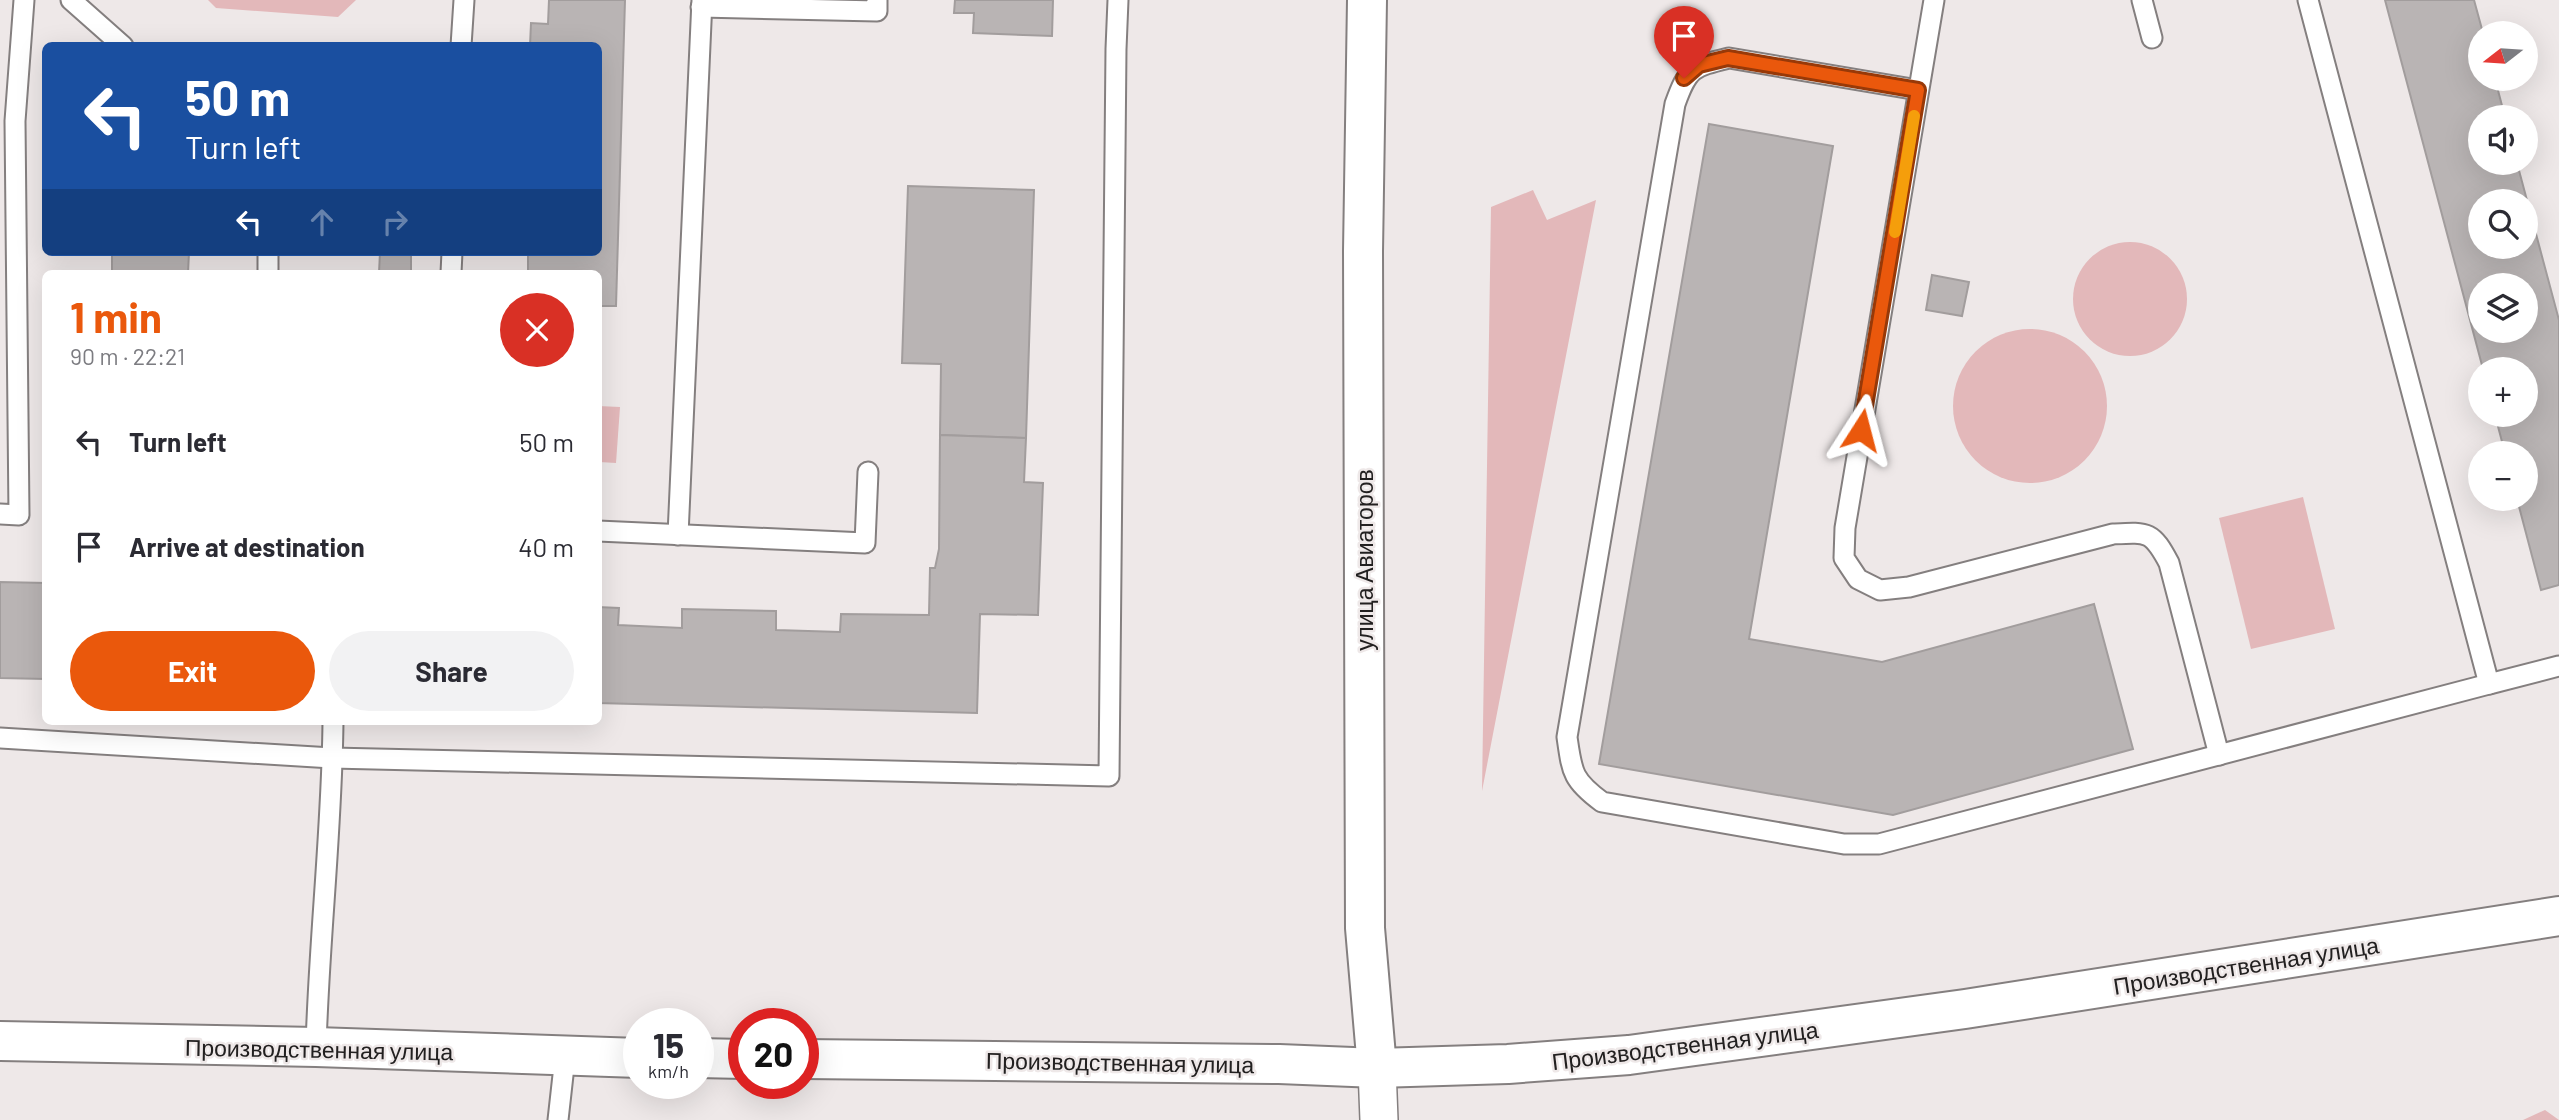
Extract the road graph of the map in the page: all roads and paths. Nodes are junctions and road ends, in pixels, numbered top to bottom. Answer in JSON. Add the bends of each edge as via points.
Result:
{"nodes":[{"id":1,"x":24,"y":0,"type":"edge"},
{"id":2,"x":71,"y":0,"type":"edge"},
{"id":3,"x":464,"y":0,"type":"edge"},
{"id":4,"x":877,"y":0,"type":"edge"},
{"id":5,"x":1118,"y":0,"type":"edge"},
{"id":6,"x":1367,"y":0,"type":"edge"},
{"id":7,"x":1934,"y":0,"type":"edge"},
{"id":8,"x":2142,"y":0,"type":"edge"},
{"id":9,"x":2308,"y":0,"type":"edge"},
{"id":10,"x":701,"y":4,"type":"edge"},
{"id":11,"x":2152,"y":38,"type":"dead end"},
{"id":12,"x":118,"y":42,"type":"edge"},
{"id":13,"x":461,"y":42,"type":"edge"},
{"id":14,"x":1918,"y":90,"type":"junction"},
{"id":15,"x":868,"y":472,"type":"dead end"},
{"id":16,"x":0,"y":514,"type":"edge"},
{"id":17,"x":602,"y":531,"type":"edge"},
{"id":18,"x":678,"y":535,"type":"junction"},
{"id":19,"x":2559,"y":666,"type":"edge"},
{"id":20,"x":2489,"y":684,"type":"junction"},
{"id":21,"x":332,"y":725,"type":"edge"},
{"id":22,"x":0,"y":737,"type":"edge"},
{"id":23,"x":2220,"y":755,"type":"junction"},
{"id":24,"x":332,"y":758,"type":"junction"},
{"id":25,"x":2559,"y":916,"type":"edge"},
{"id":26,"x":0,"y":1041,"type":"edge"},
{"id":27,"x":316,"y":1047,"type":"junction"},
{"id":28,"x":565,"y":1057,"type":"junction"},
{"id":29,"x":623,"y":1058,"type":"edge"},
{"id":30,"x":819,"y":1059,"type":"edge"},
{"id":31,"x":1377,"y":1068,"type":"junction"},
{"id":32,"x":558,"y":1120,"type":"edge"},
{"id":33,"x":1379,"y":1120,"type":"edge"}],
"edges":[{"from":1,"to":16,"type":"lane","via":[[15,121],[19,515]]},
{"from":2,"to":12,"type":"lane"},
{"from":3,"to":13,"type":"lane"},
{"from":4,"to":10,"type":"lane","via":[[877,11]]},
{"from":5,"to":24,"type":"lane","via":[[1110,776]]},
{"from":6,"to":31,"type":"main road","name":"улица Авиаторов","via":[[1365,928]]},
{"from":7,"to":14,"type":"lane"},
{"from":8,"to":11,"type":"lane"},
{"from":9,"to":20,"type":"lane"},
{"from":10,"to":18,"type":"lane"},
{"from":14,"to":23,"type":"lane","via":[[1847,514],[1844,558],[1858,579],[1880,590],[1909,587],[2113,534],[2142,532],[2158,543],[2169,563]]},
{"from":14,"to":23,"type":"lane","via":[[1728,58],[1699,65],[1684,78],[1675,104],[1567,737],[1572,772],[1585,790],[1602,802],[1862,845],[1900,840]]},
{"from":15,"to":18,"type":"lane","via":[[865,543]]},
{"from":17,"to":18,"type":"lane"},
{"from":19,"to":20,"type":"lane"},
{"from":20,"to":23,"type":"lane"},
{"from":21,"to":24,"type":"lane"},
{"from":22,"to":24,"type":"lane"},
{"from":24,"to":27,"type":"lane"},
{"from":25,"to":31,"type":"main road","name":"Производственная улица","via":[[1965,1009],[1629,1055]]},
{"from":26,"to":27,"type":"main road","name":"Производственная улица"},
{"from":27,"to":28,"type":"main road","name":"Производственная улица"},
{"from":28,"to":29,"type":"main road","name":"Производственная улица"},
{"from":28,"to":32,"type":"lane"},
{"from":30,"to":31,"type":"main road","name":"Производственная улица"},
{"from":31,"to":33,"type":"street","name":"улица Авиаторов"}]}
